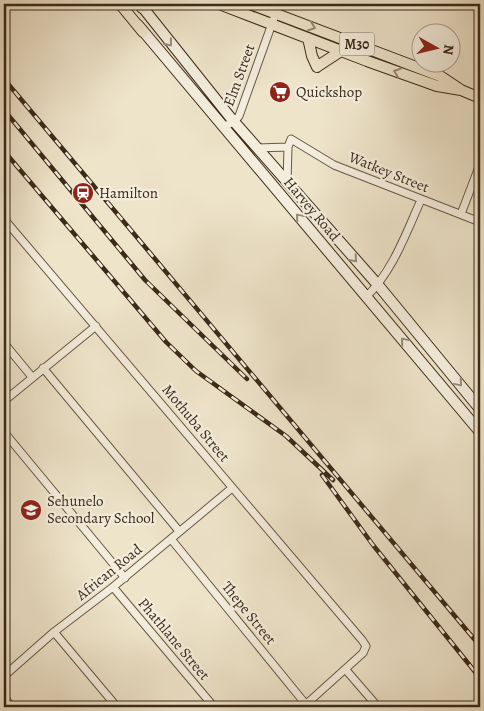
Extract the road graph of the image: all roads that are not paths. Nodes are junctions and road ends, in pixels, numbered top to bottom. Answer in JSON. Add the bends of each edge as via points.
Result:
{"nodes":[{"id":1,"x":120,"y":4,"type":"edge"},
{"id":2,"x":124,"y":4,"type":"edge"},
{"id":3,"x":219,"y":4,"type":"edge"},
{"id":4,"x":250,"y":4,"type":"edge"},
{"id":5,"x":142,"y":5,"type":"edge"},
{"id":6,"x":277,"y":8,"type":"edge"},
{"id":7,"x":272,"y":24,"type":"junction"},
{"id":8,"x":143,"y":32,"type":"junction"},
{"id":9,"x":308,"y":38,"type":"junction"},
{"id":10,"x":341,"y":51,"type":"junction"},
{"id":11,"x":185,"y":62,"type":"junction"},
{"id":12,"x":175,"y":70,"type":"junction"},
{"id":13,"x":461,"y":90,"type":"junction"},
{"id":14,"x":480,"y":98,"type":"edge"},
{"id":15,"x":234,"y":122,"type":"junction"},
{"id":16,"x":222,"y":127,"type":"junction"},
{"id":17,"x":289,"y":143,"type":"junction"},
{"id":18,"x":257,"y":148,"type":"junction"},
{"id":19,"x":480,"y":164,"type":"edge"},
{"id":20,"x":287,"y":183,"type":"junction"},
{"id":21,"x":421,"y":200,"type":"junction"},
{"id":22,"x":461,"y":214,"type":"junction"},
{"id":23,"x":4,"y":219,"type":"edge"},
{"id":24,"x":480,"y":222,"type":"edge"},
{"id":25,"x":378,"y":285,"type":"junction"},
{"id":26,"x":366,"y":296,"type":"junction"},
{"id":27,"x":96,"y":326,"type":"junction"},
{"id":28,"x":4,"y":344,"type":"edge"},
{"id":29,"x":43,"y":368,"type":"junction"},
{"id":30,"x":32,"y":377,"type":"junction"},
{"id":31,"x":4,"y":401,"type":"edge"},
{"id":32,"x":480,"y":409,"type":"edge"},
{"id":33,"x":4,"y":432,"type":"edge"},
{"id":34,"x":480,"y":432,"type":"edge"},
{"id":35,"x":232,"y":488,"type":"junction"},
{"id":36,"x":179,"y":531,"type":"junction"},
{"id":37,"x":171,"y":539,"type":"junction"},
{"id":38,"x":126,"y":578,"type":"junction"},
{"id":39,"x":114,"y":588,"type":"junction"},
{"id":40,"x":54,"y":632,"type":"junction"},
{"id":41,"x":346,"y":670,"type":"junction"},
{"id":42,"x":4,"y":676,"type":"edge"},
{"id":43,"x":4,"y":697,"type":"edge"},
{"id":44,"x":306,"y":706,"type":"edge"},
{"id":45,"x":12,"y":707,"type":"edge"},
{"id":46,"x":117,"y":707,"type":"edge"},
{"id":47,"x":214,"y":707,"type":"edge"},
{"id":48,"x":378,"y":707,"type":"edge"}],
"edges":[{"from":1,"to":8,"type":"main road"},
{"from":2,"to":8,"type":"main road","name":"Harvey Road"},
{"from":3,"to":7,"type":"main road","number":"M30"},
{"from":4,"to":6,"type":"main road","number":"M30"},
{"from":5,"to":11,"type":"main road","name":"Harvey Road","one_way":true},
{"from":6,"to":7,"type":"street","name":"Elm Street"},
{"from":6,"to":13,"type":"main road","number":"M30","one_way":true,"via":[[440,76]]},
{"from":7,"to":9,"type":"main road","number":"M30"},
{"from":7,"to":15,"type":"street","name":"Elm Street"},
{"from":8,"to":12,"type":"main road","name":"Harvey Road"},
{"from":9,"to":10,"type":"main road","number":"M30"},
{"from":9,"to":10,"type":"main road","via":[[318,67]]},
{"from":13,"to":10,"type":"main road","number":"M30","one_way":true,"via":[[437,86]]},
{"from":11,"to":12,"type":"main road"},
{"from":11,"to":15,"type":"main road","name":"Harvey Road"},
{"from":12,"to":16,"type":"main road","name":"Harvey Road"},
{"from":13,"to":14,"type":"main road","number":"M30"},
{"from":15,"to":16,"type":"street","name":"Elm Street"},
{"from":15,"to":18,"type":"main road","name":"Harvey Road"},
{"from":26,"to":16,"type":"main road","name":"Harvey Road","one_way":true},
{"from":17,"to":18,"type":"street"},
{"from":17,"to":20,"type":"street"},
{"from":17,"to":21,"type":"street","name":"Watkey Street"},
{"from":18,"to":20,"type":"main road","name":"Harvey Road"},
{"from":19,"to":22,"type":"street"},
{"from":20,"to":25,"type":"main road","name":"Harvey Road","one_way":true},
{"from":21,"to":22,"type":"street","name":"Watkey Street"},
{"from":21,"to":25,"type":"street"},
{"from":22,"to":24,"type":"street","name":"Watkey Street"},
{"from":23,"to":27,"type":"street","name":"Mothuba Street"},
{"from":25,"to":26,"type":"street"},
{"from":25,"to":32,"type":"main road","name":"Harvey Road","one_way":true},
{"from":34,"to":26,"type":"main road","name":"Harvey Road","one_way":true},
{"from":27,"to":29,"type":"street"},
{"from":27,"to":35,"type":"street","name":"Mothuba Street"},
{"from":28,"to":30,"type":"street"},
{"from":29,"to":30,"type":"street"},
{"from":29,"to":36,"type":"street"},
{"from":30,"to":31,"type":"street"},
{"from":33,"to":38,"type":"street"},
{"from":35,"to":36,"type":"street","name":"African Road"},
{"from":35,"to":41,"type":"street","name":"Mothuba Street","via":[[366,646]]},
{"from":36,"to":37,"type":"street","name":"African Road"},
{"from":37,"to":38,"type":"street","name":"African Road"},
{"from":37,"to":44,"type":"street","name":"Thepe Street"},
{"from":38,"to":39,"type":"street","name":"African Road"},
{"from":39,"to":40,"type":"street","name":"African Road"},
{"from":39,"to":47,"type":"street","name":"Phathlane Street"},
{"from":40,"to":42,"type":"street","name":"African Road"},
{"from":40,"to":46,"type":"street"},
{"from":41,"to":44,"type":"street"},
{"from":41,"to":48,"type":"street"},
{"from":43,"to":45,"type":"street"}]}
